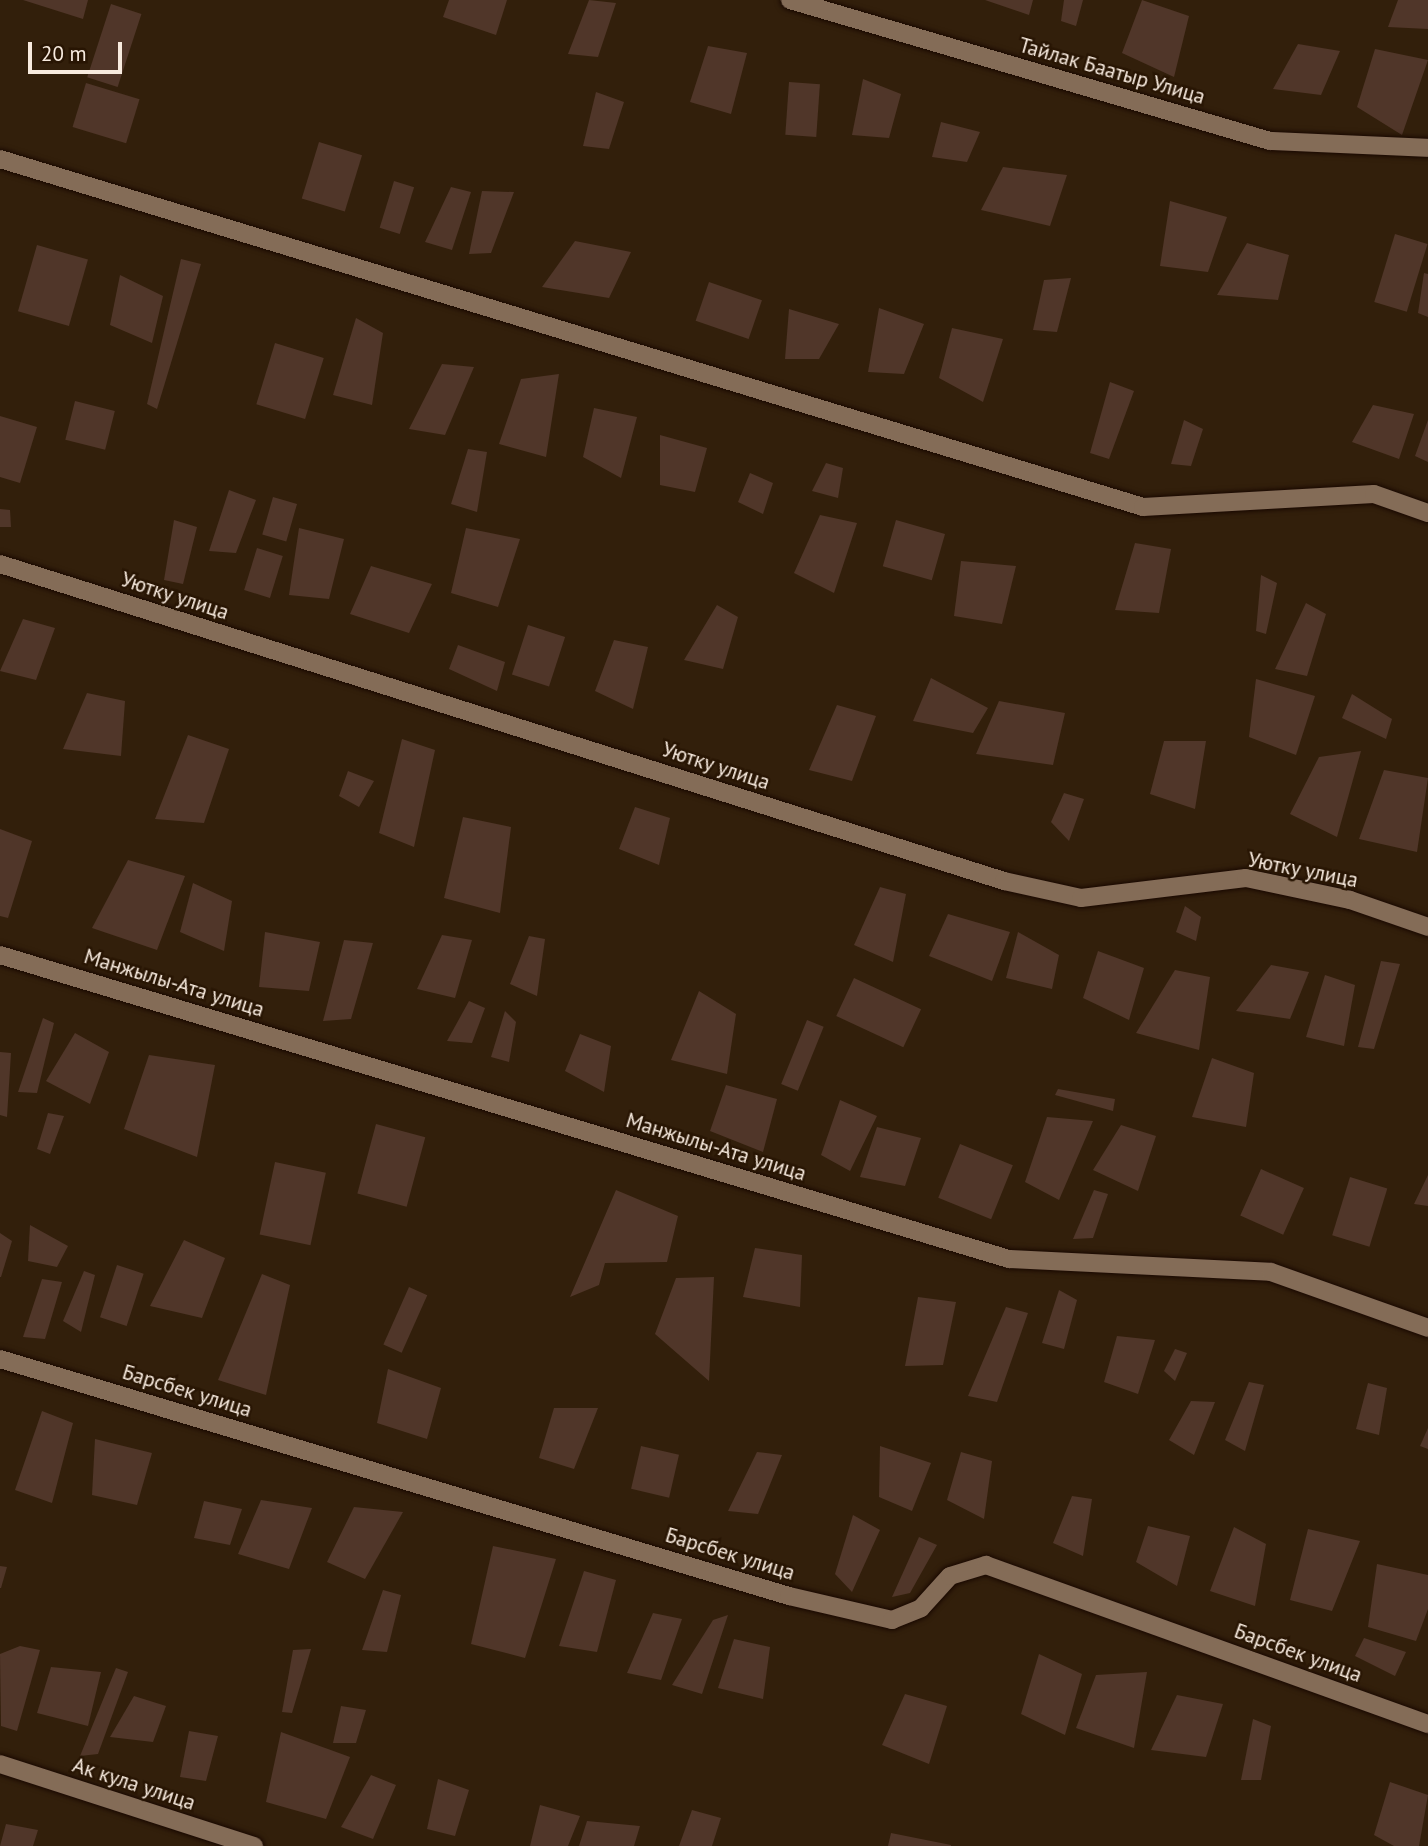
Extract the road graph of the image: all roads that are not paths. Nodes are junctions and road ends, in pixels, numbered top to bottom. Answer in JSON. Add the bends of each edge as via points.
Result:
{"nodes":[{"id":1,"x":790,"y":0,"type":"edge"},
{"id":2,"x":1428,"y":148,"type":"edge"},
{"id":3,"x":0,"y":159,"type":"edge"},
{"id":4,"x":1428,"y":513,"type":"edge"},
{"id":5,"x":0,"y":564,"type":"edge"},
{"id":6,"x":1428,"y":927,"type":"edge"},
{"id":7,"x":0,"y":955,"type":"edge"},
{"id":8,"x":1428,"y":1328,"type":"edge"},
{"id":9,"x":0,"y":1359,"type":"edge"},
{"id":10,"x":1428,"y":1724,"type":"edge"},
{"id":11,"x":0,"y":1764,"type":"edge"},
{"id":12,"x":254,"y":1846,"type":"edge"}],
"edges":[{"from":1,"to":2,"type":"street","name":"Тайлак Баатыр Улица","via":[[1270,141]]},
{"from":3,"to":4,"type":"street","via":[[1143,507],[1374,494]]},
{"from":5,"to":6,"type":"street","name":"Уютку улица","via":[[1004,881],[1081,898],[1246,878],[1350,900]]},
{"from":7,"to":8,"type":"street","name":"Манжылы-Ата улица","via":[[1009,1259],[1271,1272]]},
{"from":9,"to":10,"type":"street","name":"Барсбек улица","via":[[789,1596],[892,1620],[921,1608],[950,1576],[986,1565]]},
{"from":11,"to":12,"type":"street","name":"Ак кула улица"}]}
